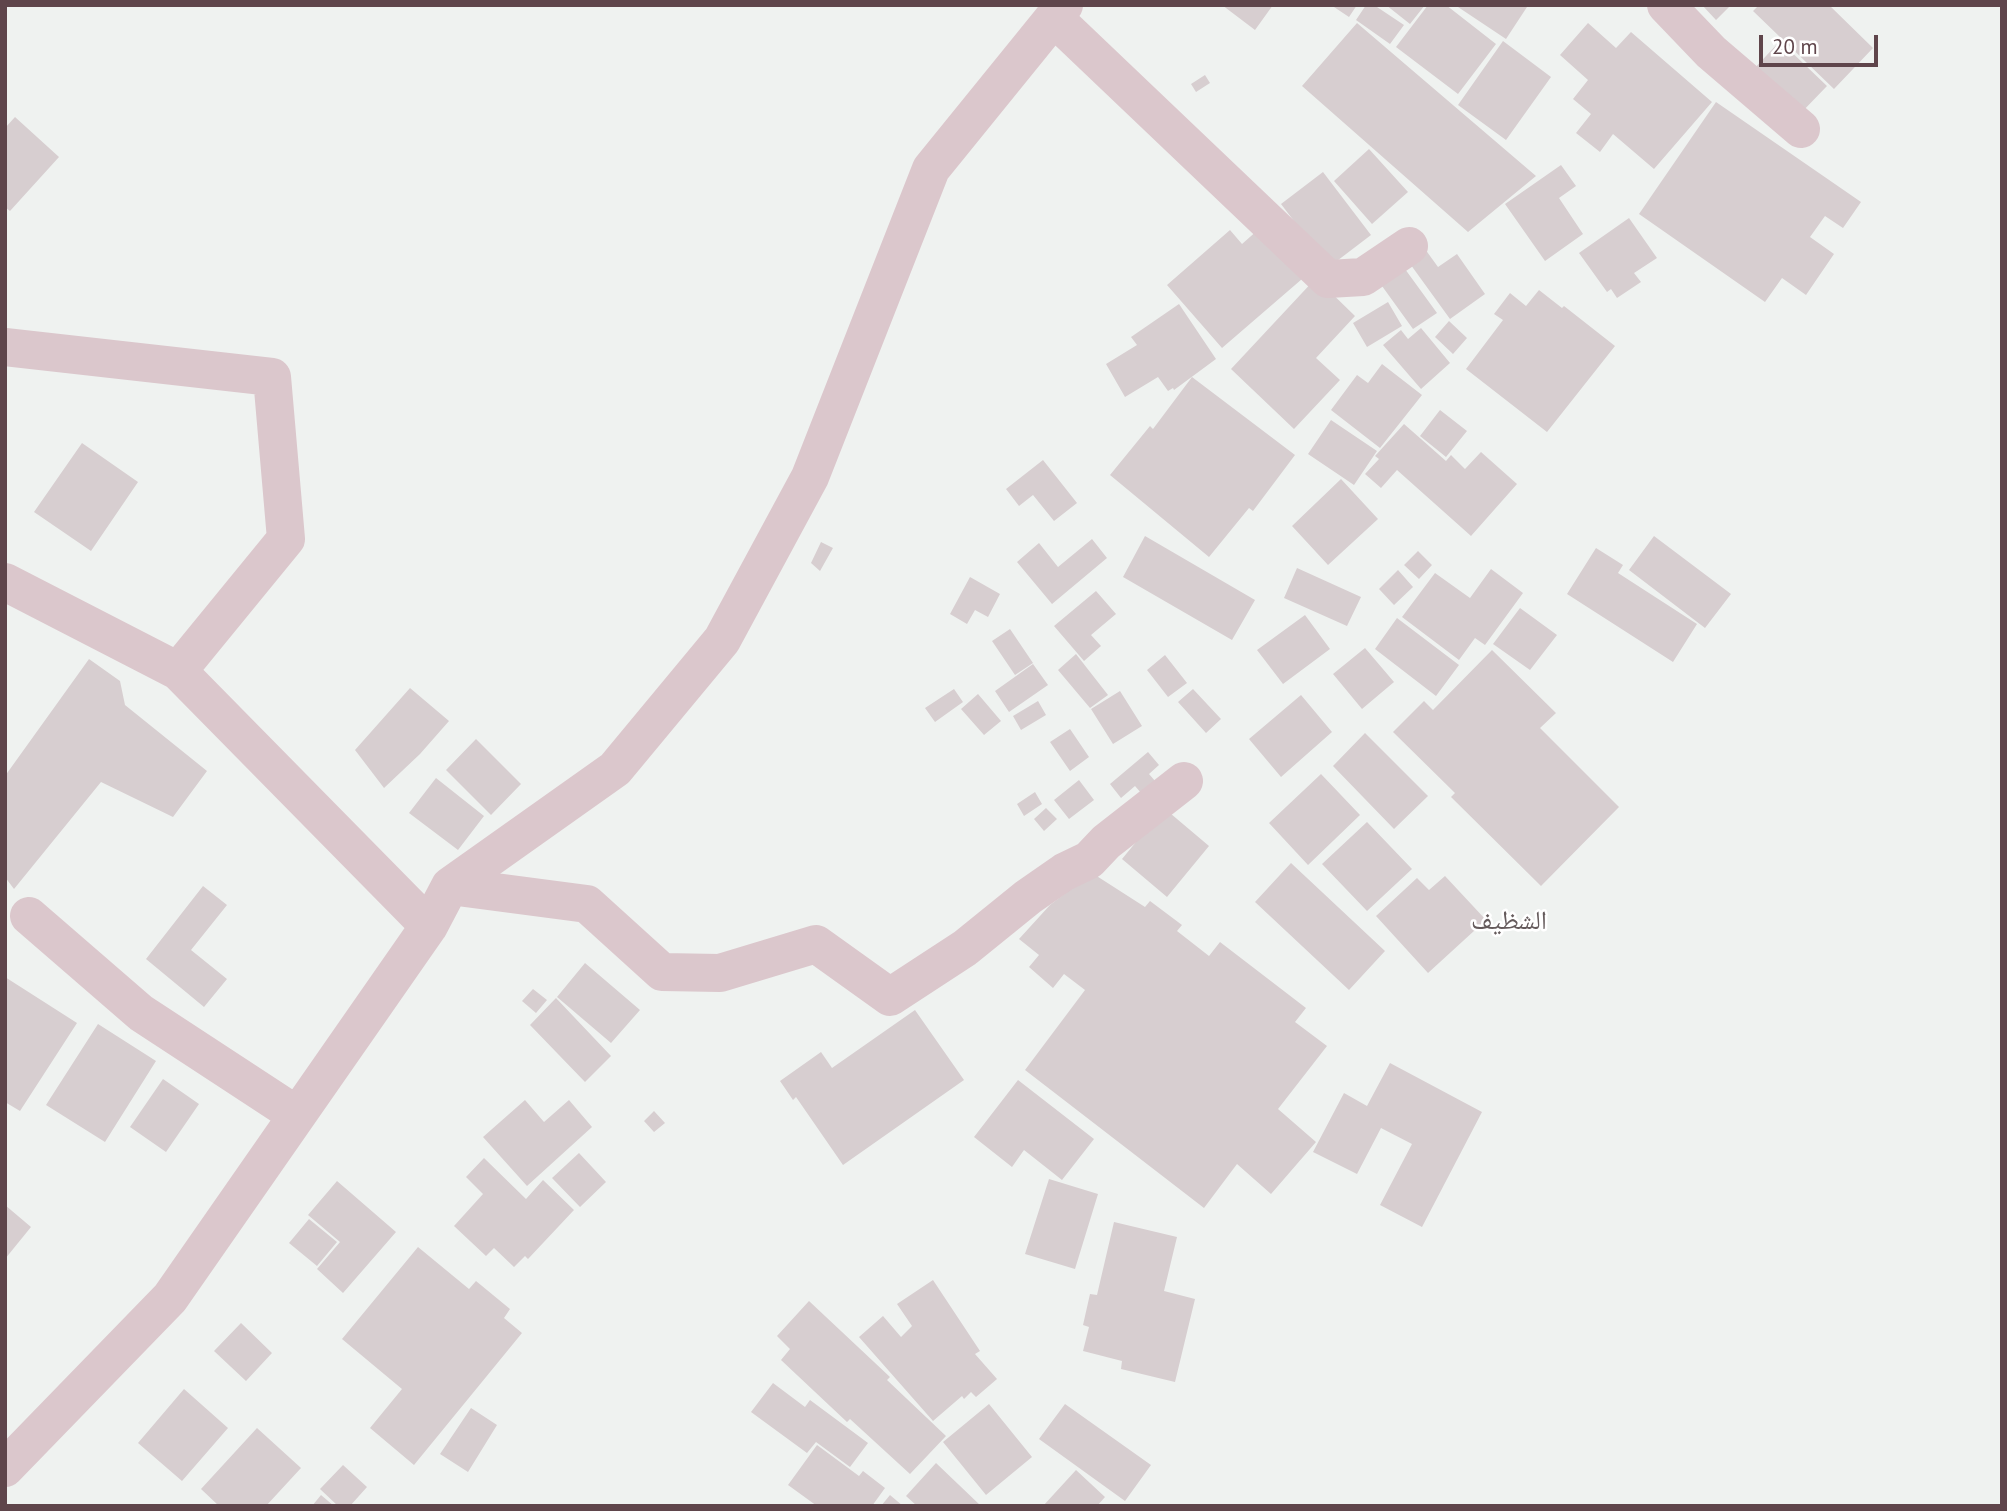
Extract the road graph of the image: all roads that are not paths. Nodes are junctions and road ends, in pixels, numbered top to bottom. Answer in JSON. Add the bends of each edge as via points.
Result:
{"nodes":[{"id":1,"x":1666,"y":5,"type":"edge"},
{"id":2,"x":1059,"y":11,"type":"edge"},
{"id":3,"x":1801,"y":129,"type":"dead end"},
{"id":4,"x":1409,"y":246,"type":"dead end"},
{"id":5,"x":5,"y":346,"type":"edge"},
{"id":6,"x":5,"y":582,"type":"edge"},
{"id":7,"x":178,"y":671,"type":"junction"},
{"id":8,"x":1184,"y":781,"type":"dead end"},
{"id":9,"x":450,"y":886,"type":"junction"},
{"id":10,"x":29,"y":916,"type":"dead end"},
{"id":11,"x":429,"y":926,"type":"junction"},
{"id":12,"x":298,"y":1113,"type":"junction"},
{"id":13,"x":5,"y":1468,"type":"edge"}],
"edges":[{"from":1,"to":3,"type":"street","via":[[1711,52]]},
{"from":2,"to":4,"type":"street","via":[[1328,279],[1363,277]]},
{"from":2,"to":9,"type":"street","via":[[931,169],[810,477],[722,640],[615,769]]},
{"from":5,"to":7,"type":"street","via":[[272,377],[286,539]]},
{"from":6,"to":7,"type":"street"},
{"from":7,"to":11,"type":"street"},
{"from":8,"to":9,"type":"street","via":[[1089,860],[1064,872],[965,948],[890,997],[816,944],[720,973],[662,972],[587,904]]},
{"from":9,"to":11,"type":"street"},
{"from":10,"to":12,"type":"street","via":[[141,1013]]},
{"from":11,"to":12,"type":"street"},
{"from":12,"to":13,"type":"street","via":[[170,1298]]}]}
